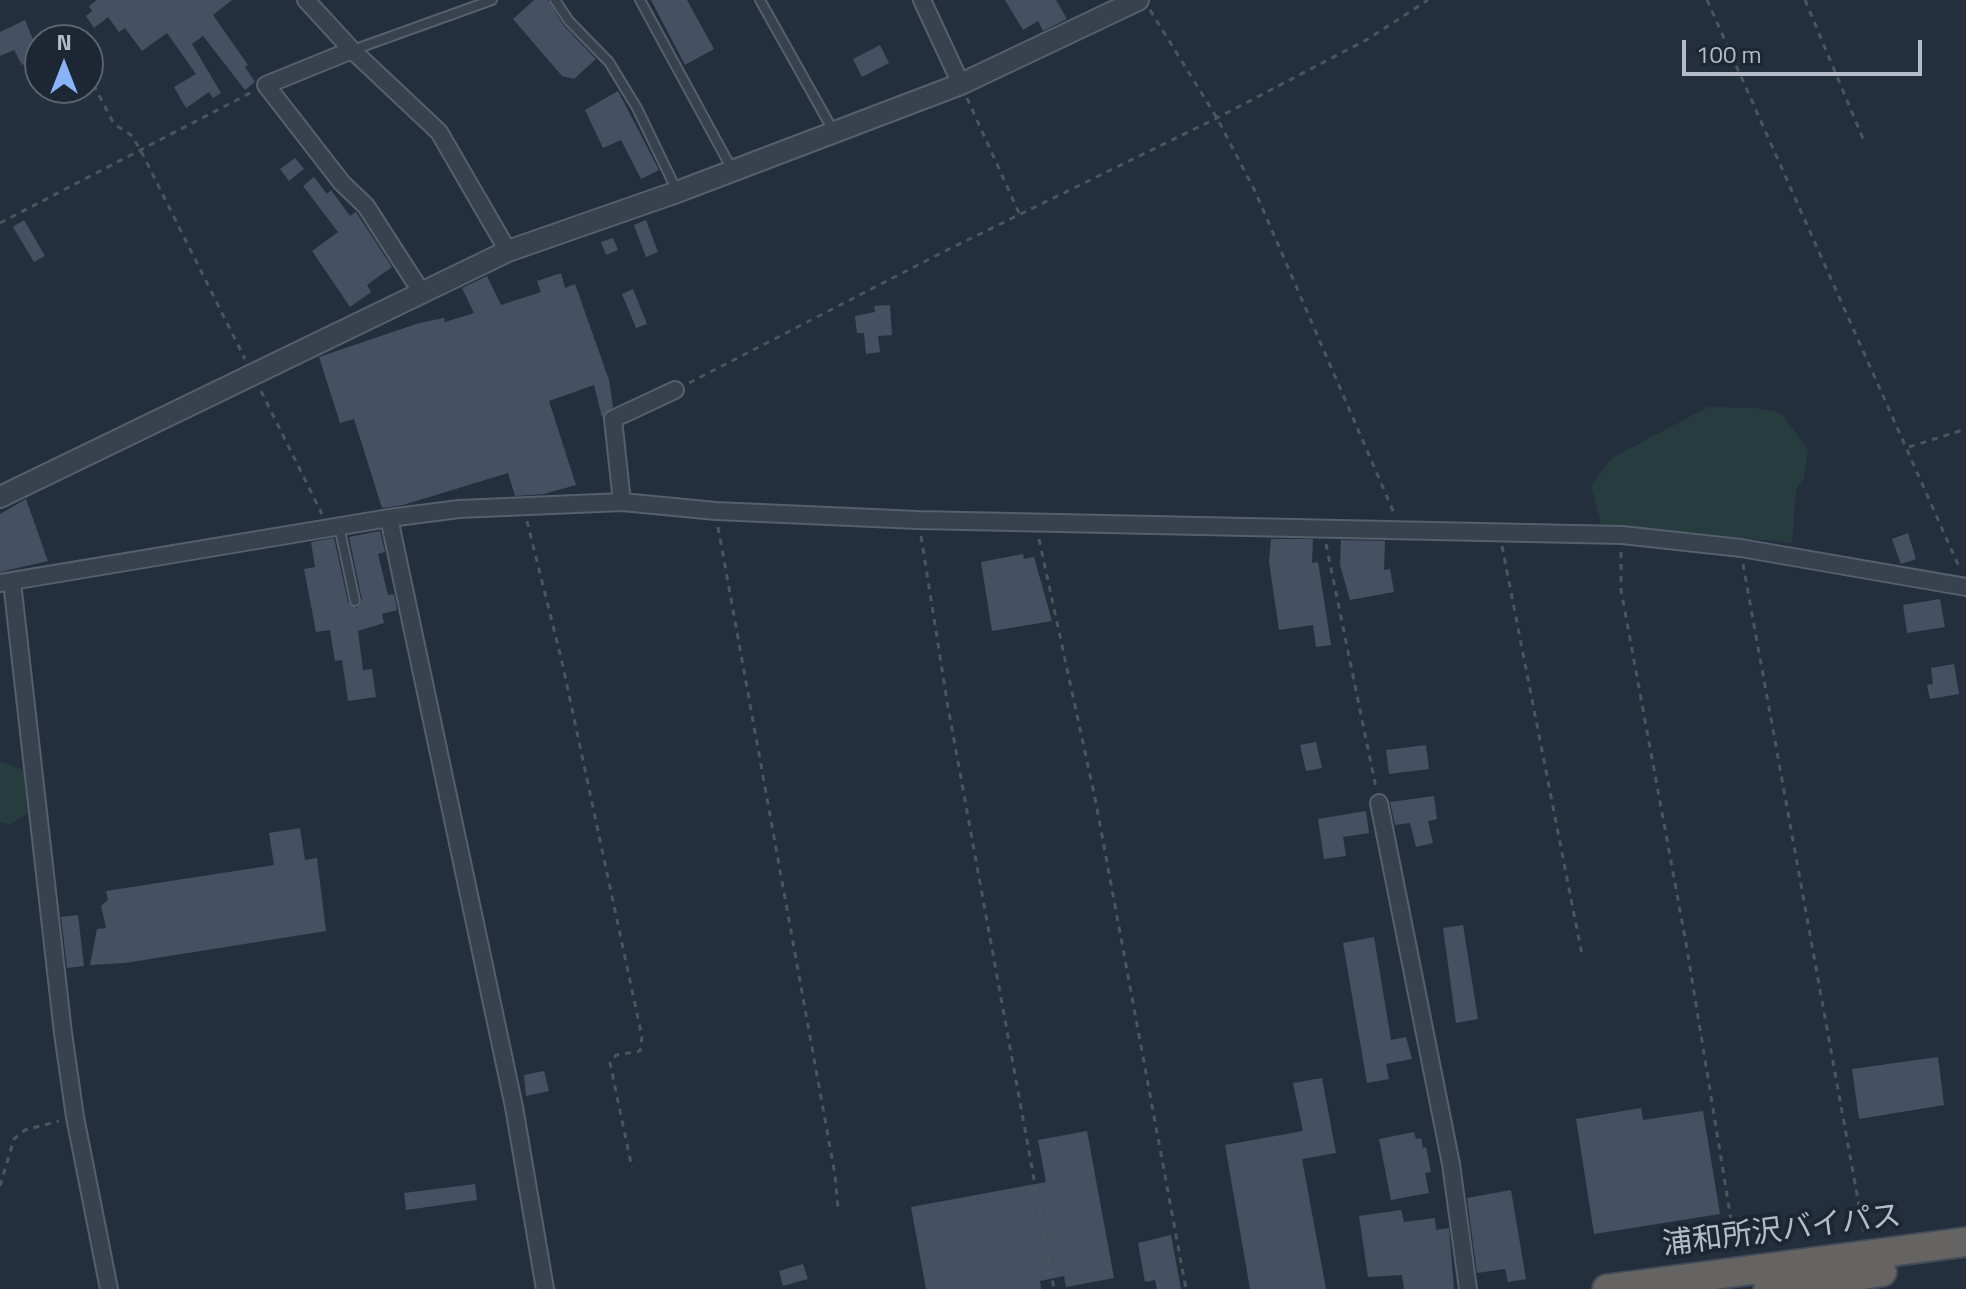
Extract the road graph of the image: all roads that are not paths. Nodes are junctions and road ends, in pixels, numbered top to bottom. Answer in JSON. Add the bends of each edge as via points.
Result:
{"nodes":[{"id":1,"x":306,"y":0,"type":"edge"},
{"id":2,"x":492,"y":0,"type":"edge"},
{"id":3,"x":555,"y":0,"type":"edge"},
{"id":4,"x":640,"y":0,"type":"edge"},
{"id":5,"x":760,"y":0,"type":"edge"},
{"id":6,"x":922,"y":0,"type":"edge"},
{"id":7,"x":1141,"y":0,"type":"edge"},
{"id":8,"x":352,"y":50,"type":"junction"},
{"id":9,"x":961,"y":84,"type":"junction"},
{"id":10,"x":834,"y":132,"type":"junction"},
{"id":11,"x":733,"y":171,"type":"junction"},
{"id":12,"x":677,"y":192,"type":"junction"},
{"id":13,"x":508,"y":251,"type":"junction"},
{"id":14,"x":422,"y":293,"type":"junction"},
{"id":15,"x":675,"y":390,"type":"road end"},
{"id":16,"x":0,"y":497,"type":"edge"},
{"id":17,"x":622,"y":502,"type":"junction"},
{"id":18,"x":389,"y":518,"type":"junction"},
{"id":19,"x":334,"y":527,"type":"junction"},
{"id":20,"x":6,"y":582,"type":"edge"},
{"id":21,"x":1966,"y":587,"type":"edge"},
{"id":22,"x":355,"y":601,"type":"dead end"},
{"id":23,"x":1379,"y":803,"type":"road end"},
{"id":24,"x":1966,"y":1242,"type":"edge"},
{"id":25,"x":1966,"y":1261,"type":"edge"},
{"id":26,"x":109,"y":1289,"type":"edge"},
{"id":27,"x":545,"y":1289,"type":"edge"},
{"id":28,"x":1468,"y":1289,"type":"edge"},
{"id":29,"x":1607,"y":1289,"type":"edge"},
{"id":30,"x":1768,"y":1289,"type":"edge"}],
"edges":[{"from":1,"to":8,"type":"street"},
{"from":2,"to":8,"type":"lane"},
{"from":3,"to":12,"type":"lane","via":[[609,62]]},
{"from":4,"to":11,"type":"lane"},
{"from":5,"to":10,"type":"lane"},
{"from":6,"to":9,"type":"street"},
{"from":7,"to":9,"type":"street"},
{"from":8,"to":13,"type":"street","via":[[439,132]]},
{"from":8,"to":14,"type":"street","via":[[266,85],[366,206]]},
{"from":9,"to":10,"type":"street"},
{"from":10,"to":11,"type":"street"},
{"from":11,"to":12,"type":"street"},
{"from":12,"to":13,"type":"street"},
{"from":13,"to":14,"type":"street"},
{"from":14,"to":16,"type":"street"},
{"from":15,"to":17,"type":"street","via":[[613,419]]},
{"from":17,"to":18,"type":"street"},
{"from":17,"to":21,"type":"street","via":[[918,520],[1622,535],[1741,548]]},
{"from":18,"to":19,"type":"street"},
{"from":18,"to":27,"type":"street","via":[[514,1107]]},
{"from":19,"to":20,"type":"street"},
{"from":19,"to":22,"type":"lane"},
{"from":20,"to":26,"type":"street","via":[[75,1117]]},
{"from":23,"to":28,"type":"street","via":[[1451,1164]]},
{"from":24,"to":29,"type":"highway","name":"浦和所沢バイパス"},
{"from":25,"to":30,"type":"highway","name":"浦和所沢バイパス"}]}
